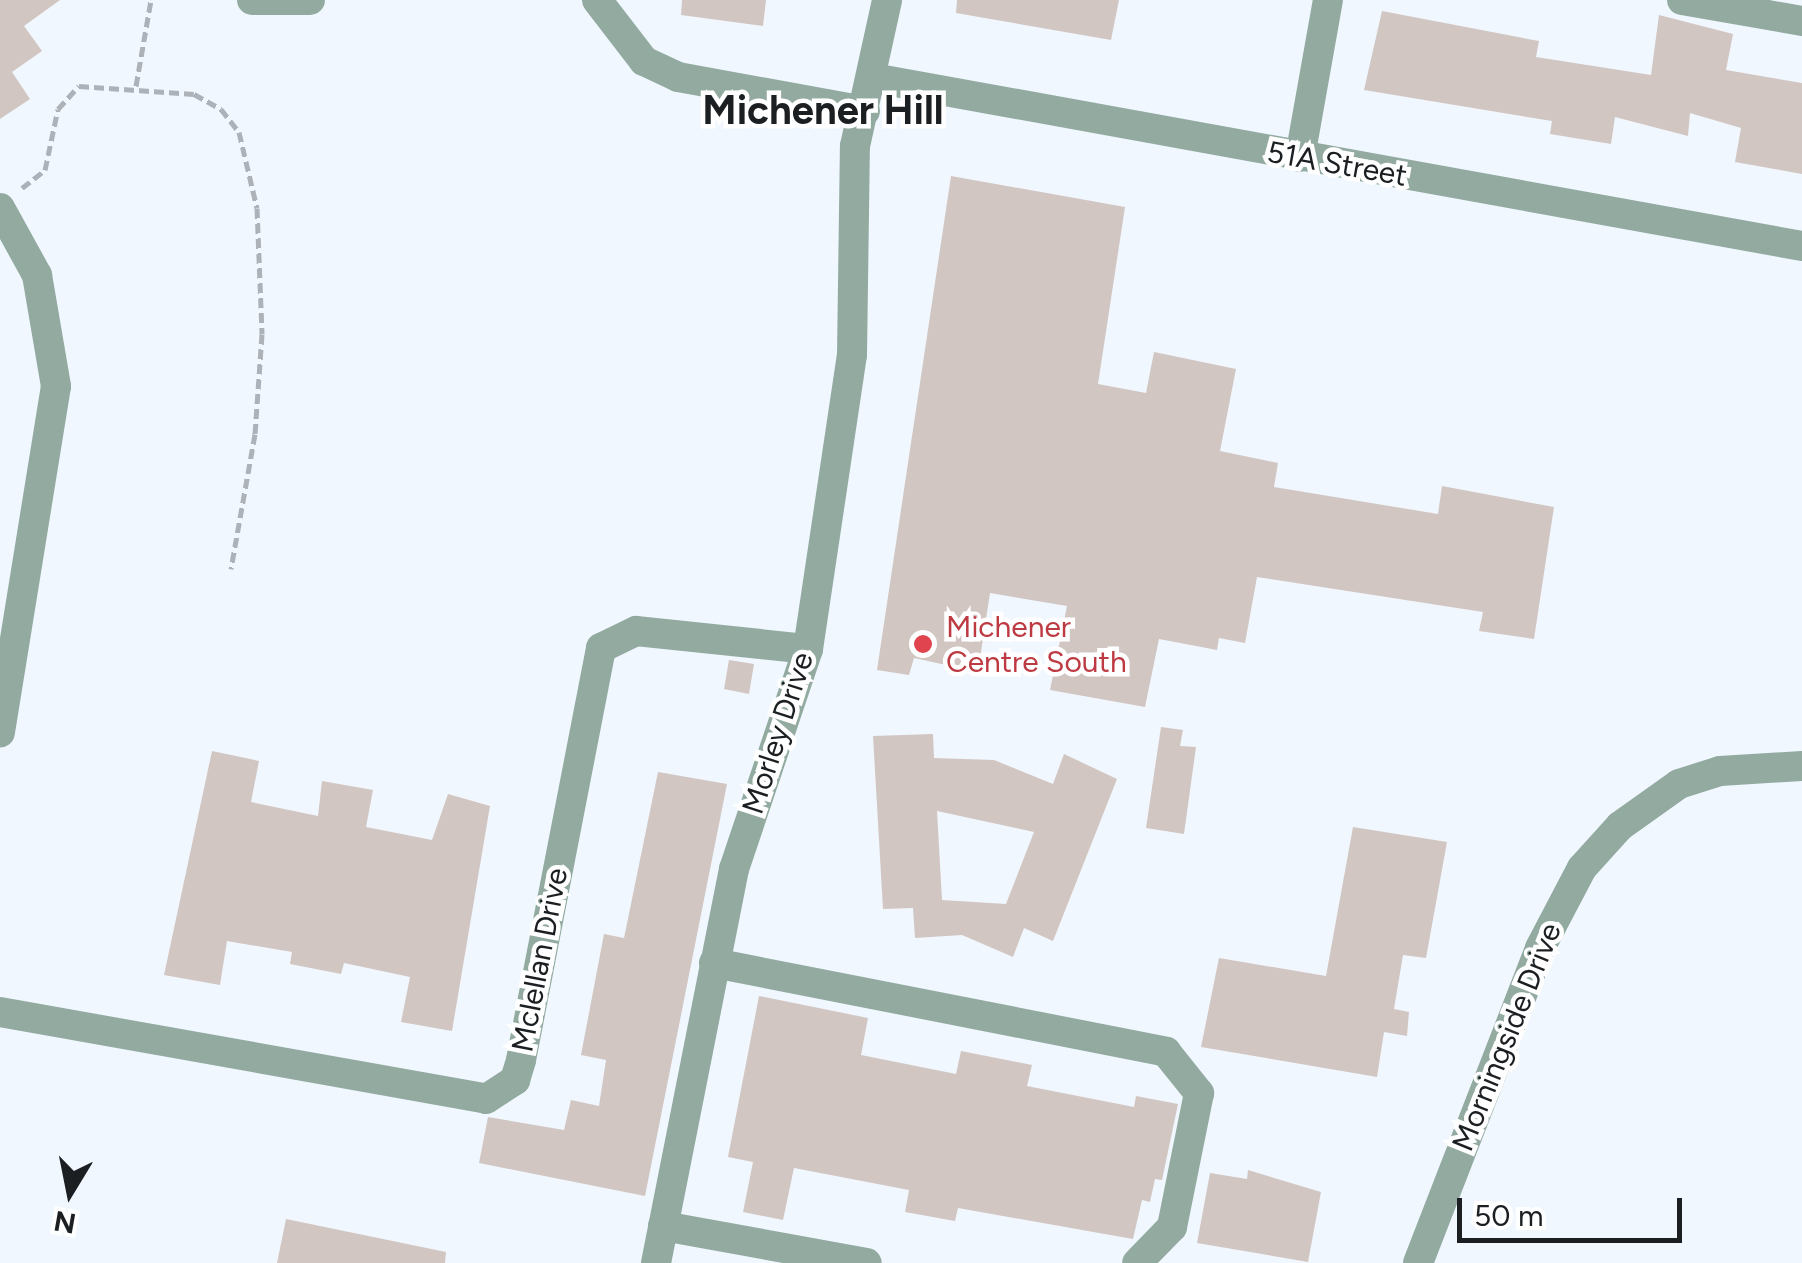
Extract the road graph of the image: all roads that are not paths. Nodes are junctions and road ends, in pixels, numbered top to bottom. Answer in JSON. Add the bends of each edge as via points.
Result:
{"nodes":[{"id":1,"x":252,"y":0,"type":"edge"},
{"id":2,"x":310,"y":0,"type":"edge"},
{"id":3,"x":597,"y":0,"type":"edge"},
{"id":4,"x":887,"y":0,"type":"edge"},
{"id":5,"x":1328,"y":0,"type":"edge"},
{"id":6,"x":1682,"y":0,"type":"edge"},
{"id":7,"x":1802,"y":21,"type":"edge"},
{"id":8,"x":873,"y":78,"type":"junction"},
{"id":9,"x":865,"y":111,"type":"junction"},
{"id":10,"x":1300,"y":157,"type":"junction"},
{"id":11,"x":7,"y":200,"type":"edge"},
{"id":12,"x":1802,"y":246,"type":"edge"},
{"id":13,"x":808,"y":649,"type":"junction"},
{"id":14,"x":0,"y":733,"type":"edge"},
{"id":15,"x":1802,"y":766,"type":"edge"},
{"id":16,"x":714,"y":963,"type":"junction"},
{"id":17,"x":0,"y":1012,"type":"edge"},
{"id":18,"x":663,"y":1226,"type":"junction"},
{"id":19,"x":656,"y":1263,"type":"edge"},
{"id":20,"x":867,"y":1263,"type":"edge"},
{"id":21,"x":1137,"y":1263,"type":"edge"},
{"id":22,"x":1418,"y":1263,"type":"edge"}],
"edges":[{"from":1,"to":2,"type":"street"},
{"from":3,"to":9,"type":"street","via":[[644,61],[678,77]]},
{"from":4,"to":8,"type":"street","name":"Morley Drive"},
{"from":5,"to":10,"type":"street"},
{"from":6,"to":7,"type":"street"},
{"from":8,"to":9,"type":"street","name":"Morley Drive"},
{"from":8,"to":10,"type":"street","name":"51A Street"},
{"from":9,"to":13,"type":"street","name":"Morley Drive","via":[[850,218],[852,355]]},
{"from":10,"to":12,"type":"street","name":"51A Street"},
{"from":11,"to":14,"type":"street","via":[[37,276],[56,386]]},
{"from":13,"to":16,"type":"street","name":"Morley Drive","via":[[761,778]]},
{"from":13,"to":17,"type":"street","name":"Mclellan Drive","via":[[636,631],[601,648],[521,1060],[502,1091],[469,1098]]},
{"from":15,"to":22,"type":"street","name":"Morningside Drive","via":[[1720,771],[1680,784],[1620,826],[1582,868],[1540,948]]},
{"from":16,"to":18,"type":"street","name":"Morley Drive"},
{"from":16,"to":21,"type":"street","via":[[1166,1052],[1199,1093],[1172,1226]]},
{"from":18,"to":19,"type":"street","name":"Morley Drive"},
{"from":18,"to":20,"type":"street"}]}
